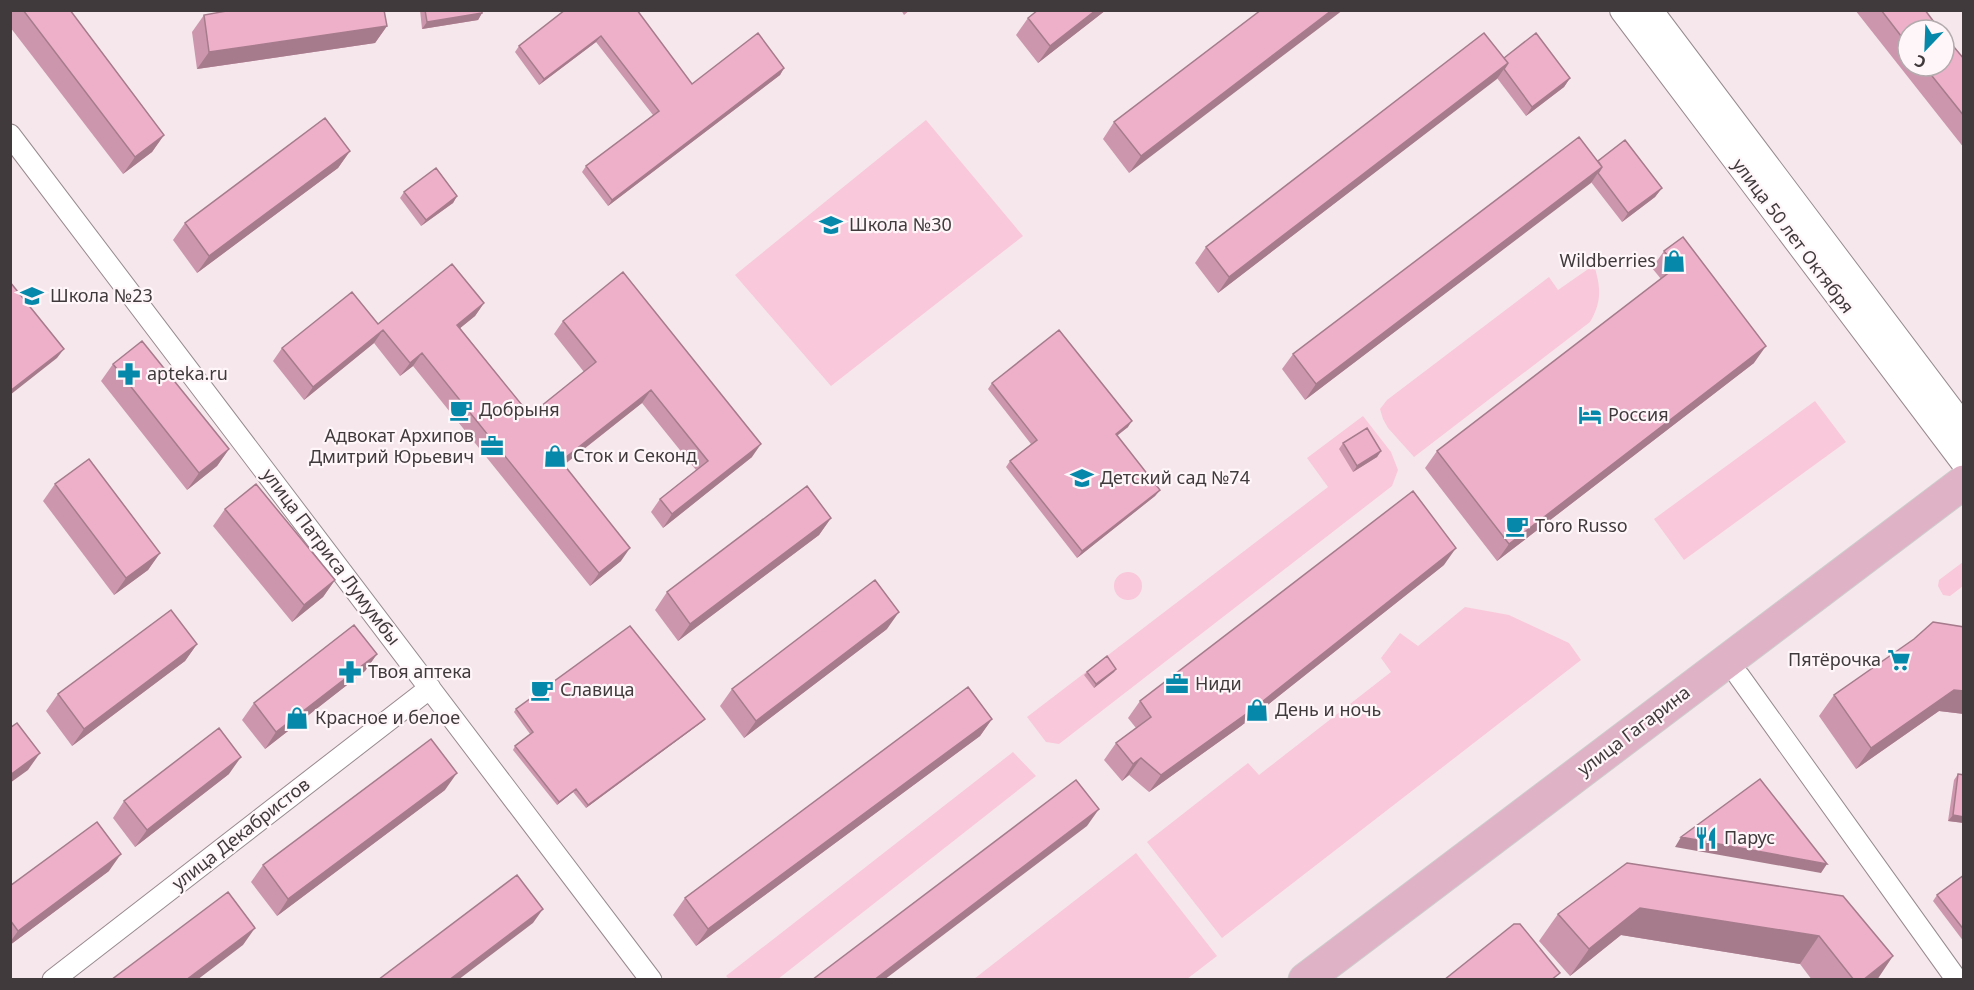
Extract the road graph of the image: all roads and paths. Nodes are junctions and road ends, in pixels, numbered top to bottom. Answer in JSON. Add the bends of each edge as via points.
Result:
{"nodes":[{"id":1,"x":1623,"y":10,"type":"edge"},
{"id":2,"x":1652,"y":27,"type":"edge"},
{"id":3,"x":10,"y":135,"type":"edge"},
{"id":4,"x":1855,"y":301,"type":"junction"},
{"id":5,"x":1964,"y":428,"type":"edge"},
{"id":6,"x":1964,"y":462,"type":"edge"},
{"id":7,"x":1964,"y":482,"type":"edge"},
{"id":8,"x":1964,"y":506,"type":"edge"},
{"id":9,"x":1733,"y":668,"type":"junction"},
{"id":10,"x":430,"y":688,"type":"junction"},
{"id":11,"x":1663,"y":721,"type":"junction"},
{"id":12,"x":53,"y":980,"type":"edge"},
{"id":13,"x":651,"y":980,"type":"edge"},
{"id":14,"x":1305,"y":980,"type":"edge"},
{"id":15,"x":1336,"y":980,"type":"edge"},
{"id":16,"x":1957,"y":980,"type":"edge"}],
"edges":[{"from":1,"to":2,"type":"street","name":"улица 50 лет Октября"},
{"from":2,"to":4,"type":"street","name":"улица 50 лет Октября"},
{"from":3,"to":10,"type":"street","name":"улица Патриса Лумумбы"},
{"from":4,"to":5,"type":"street","name":"улица 50 лет Октября"},
{"from":4,"to":6,"type":"street","name":"улица 50 лет Октября"},
{"from":7,"to":9,"type":"main road","name":"улица Гагарина"},
{"from":8,"to":9,"type":"main road","name":"улица Гагарина"},
{"from":9,"to":11,"type":"main road","name":"улица Гагарина"},
{"from":9,"to":16,"type":"street"},
{"from":10,"to":12,"type":"street","name":"улица Декабристов"},
{"from":10,"to":13,"type":"street","name":"улица Патриса Лумумбы"},
{"from":11,"to":14,"type":"main road","name":"улица Гагарина"},
{"from":11,"to":15,"type":"main road","name":"улица Гагарина"}]}
